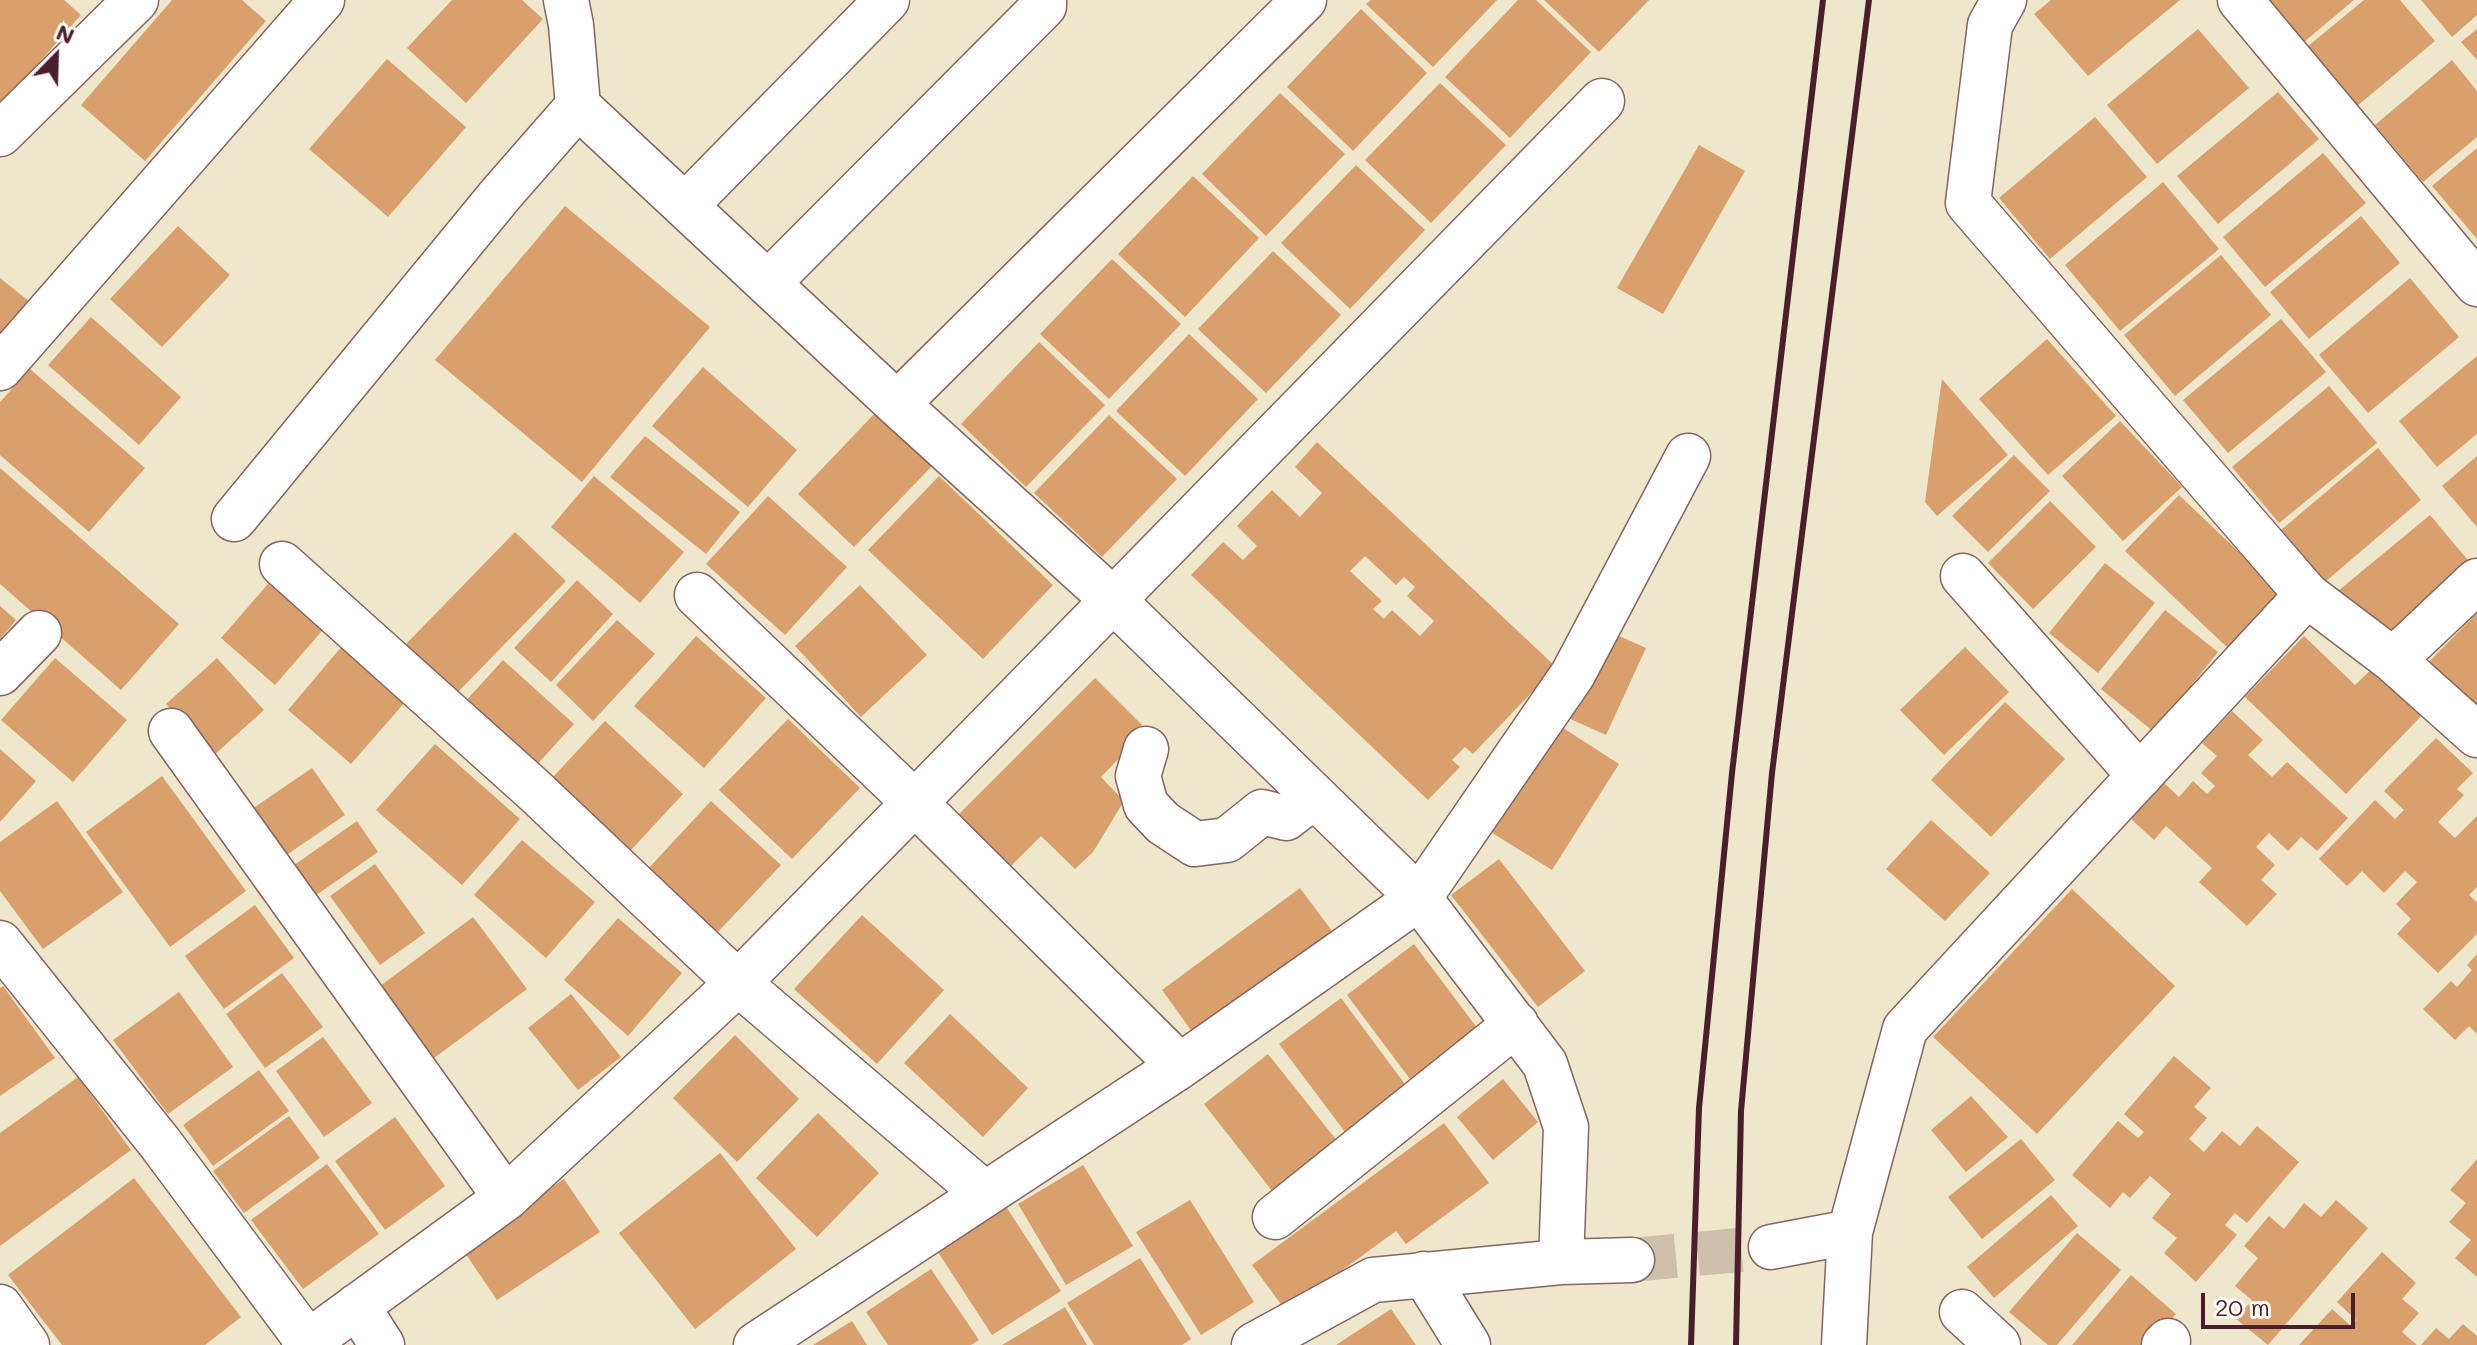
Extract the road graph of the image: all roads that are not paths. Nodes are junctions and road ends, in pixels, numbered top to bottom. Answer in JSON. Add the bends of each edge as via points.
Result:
{"nodes":[{"id":1,"x":136,"y":0,"type":"edge"},
{"id":2,"x":322,"y":0,"type":"edge"},
{"id":3,"x":566,"y":0,"type":"edge"},
{"id":4,"x":887,"y":0,"type":"edge"},
{"id":5,"x":1044,"y":0,"type":"edge"},
{"id":6,"x":1304,"y":0,"type":"edge"},
{"id":7,"x":2004,"y":0,"type":"edge"},
{"id":8,"x":2240,"y":0,"type":"edge"},
{"id":9,"x":1602,"y":101,"type":"dead end"},
{"id":10,"x":578,"y":106,"type":"junction"},
{"id":11,"x":0,"y":134,"type":"edge"},
{"id":12,"x":685,"y":206,"type":"junction"},
{"id":13,"x":768,"y":283,"type":"junction"},
{"id":14,"x":2477,"y":284,"type":"edge"},
{"id":15,"x":0,"y":368,"type":"edge"},
{"id":16,"x":897,"y":404,"type":"junction"},
{"id":17,"x":1688,"y":456,"type":"dead end"},
{"id":18,"x":234,"y":519,"type":"dead end"},
{"id":19,"x":282,"y":564,"type":"dead end"},
{"id":20,"x":1963,"y":576,"type":"dead end"},
{"id":21,"x":2477,"y":581,"type":"edge"},
{"id":22,"x":697,"y":595,"type":"dead end"},
{"id":23,"x":2307,"y":595,"type":"junction"},
{"id":24,"x":1113,"y":600,"type":"junction"},
{"id":25,"x":39,"y":633,"type":"dead end"},
{"id":26,"x":2393,"y":660,"type":"junction"},
{"id":27,"x":0,"y":673,"type":"edge"},
{"id":28,"x":171,"y":731,"type":"dead end"},
{"id":29,"x":2477,"y":735,"type":"edge"},
{"id":30,"x":1146,"y":749,"type":"dead end"},
{"id":31,"x":2140,"y":776,"type":"junction"},
{"id":32,"x":1314,"y":796,"type":"junction"},
{"id":33,"x":915,"y":803,"type":"junction"},
{"id":34,"x":1419,"y":898,"type":"junction"},
{"id":35,"x":0,"y":943,"type":"edge"},
{"id":36,"x":738,"y":983,"type":"junction"},
{"id":37,"x":1516,"y":1024,"type":"junction"},
{"id":38,"x":1180,"y":1066,"type":"junction"},
{"id":39,"x":985,"y":1194,"type":"junction"},
{"id":40,"x":506,"y":1198,"type":"junction"},
{"id":41,"x":1275,"y":1217,"type":"dead end"},
{"id":42,"x":1850,"y":1232,"type":"junction"},
{"id":43,"x":1771,"y":1247,"type":"tunnel mouth"},
{"id":44,"x":1632,"y":1260,"type":"tunnel mouth"},
{"id":45,"x":1561,"y":1262,"type":"junction"},
{"id":46,"x":1424,"y":1274,"type":"junction"},
{"id":47,"x":357,"y":1306,"type":"junction"},
{"id":48,"x":0,"y":1307,"type":"edge"},
{"id":49,"x":1962,"y":1312,"type":"dead end"},
{"id":50,"x":306,"y":1344,"type":"edge"},
{"id":51,"x":27,"y":1345,"type":"edge"},
{"id":52,"x":382,"y":1345,"type":"edge"},
{"id":53,"x":756,"y":1345,"type":"edge"},
{"id":54,"x":1254,"y":1345,"type":"edge"},
{"id":55,"x":1468,"y":1345,"type":"edge"},
{"id":56,"x":1844,"y":1345,"type":"edge"},
{"id":57,"x":1998,"y":1345,"type":"edge"}],
"edges":[{"from":1,"to":11,"type":"street"},
{"from":2,"to":15,"type":"street"},
{"from":3,"to":10,"type":"street"},
{"from":4,"to":12,"type":"street"},
{"from":5,"to":13,"type":"street","via":[[1044,6]]},
{"from":6,"to":16,"type":"street"},
{"from":7,"to":23,"type":"street","via":[[1990,25],[1968,203]]},
{"from":8,"to":14,"type":"street"},
{"from":9,"to":24,"type":"street"},
{"from":10,"to":12,"type":"street"},
{"from":10,"to":18,"type":"street"},
{"from":12,"to":13,"type":"street"},
{"from":13,"to":16,"type":"street"},
{"from":16,"to":24,"type":"street"},
{"from":17,"to":34,"type":"street","via":[[1573,674]]},
{"from":19,"to":36,"type":"street","via":[[534,790]]},
{"from":20,"to":31,"type":"street"},
{"from":21,"to":26,"type":"street"},
{"from":22,"to":33,"type":"street"},
{"from":23,"to":26,"type":"street"},
{"from":23,"to":31,"type":"street"},
{"from":24,"to":32,"type":"street"},
{"from":24,"to":33,"type":"street"},
{"from":25,"to":27,"type":"street"},
{"from":26,"to":29,"type":"street"},
{"from":28,"to":40,"type":"street"},
{"from":30,"to":32,"type":"street","via":[[1138,776],[1146,805],[1195,844],[1227,840],[1262,812],[1286,818]]},
{"from":31,"to":42,"type":"street","via":[[1905,1029]]},
{"from":32,"to":34,"type":"street"},
{"from":33,"to":36,"type":"street"},
{"from":33,"to":38,"type":"street"},
{"from":34,"to":37,"type":"street"},
{"from":34,"to":38,"type":"street"},
{"from":35,"to":50,"type":"street","via":[[160,1143]]},
{"from":36,"to":39,"type":"street"},
{"from":36,"to":40,"type":"street"},
{"from":37,"to":41,"type":"street"},
{"from":37,"to":45,"type":"street","via":[[1545,1064],[1566,1127]]},
{"from":38,"to":39,"type":"street"},
{"from":39,"to":53,"type":"street"},
{"from":40,"to":47,"type":"street"},
{"from":42,"to":43,"type":"street"},
{"from":42,"to":56,"type":"street"},
{"from":44,"to":45,"type":"street"},
{"from":45,"to":46,"type":"street"},
{"from":46,"to":54,"type":"street","via":[[1373,1280]]},
{"from":46,"to":55,"type":"street"},
{"from":47,"to":50,"type":"street"},
{"from":47,"to":52,"type":"street"},
{"from":48,"to":51,"type":"street"},
{"from":49,"to":57,"type":"street"}]}
